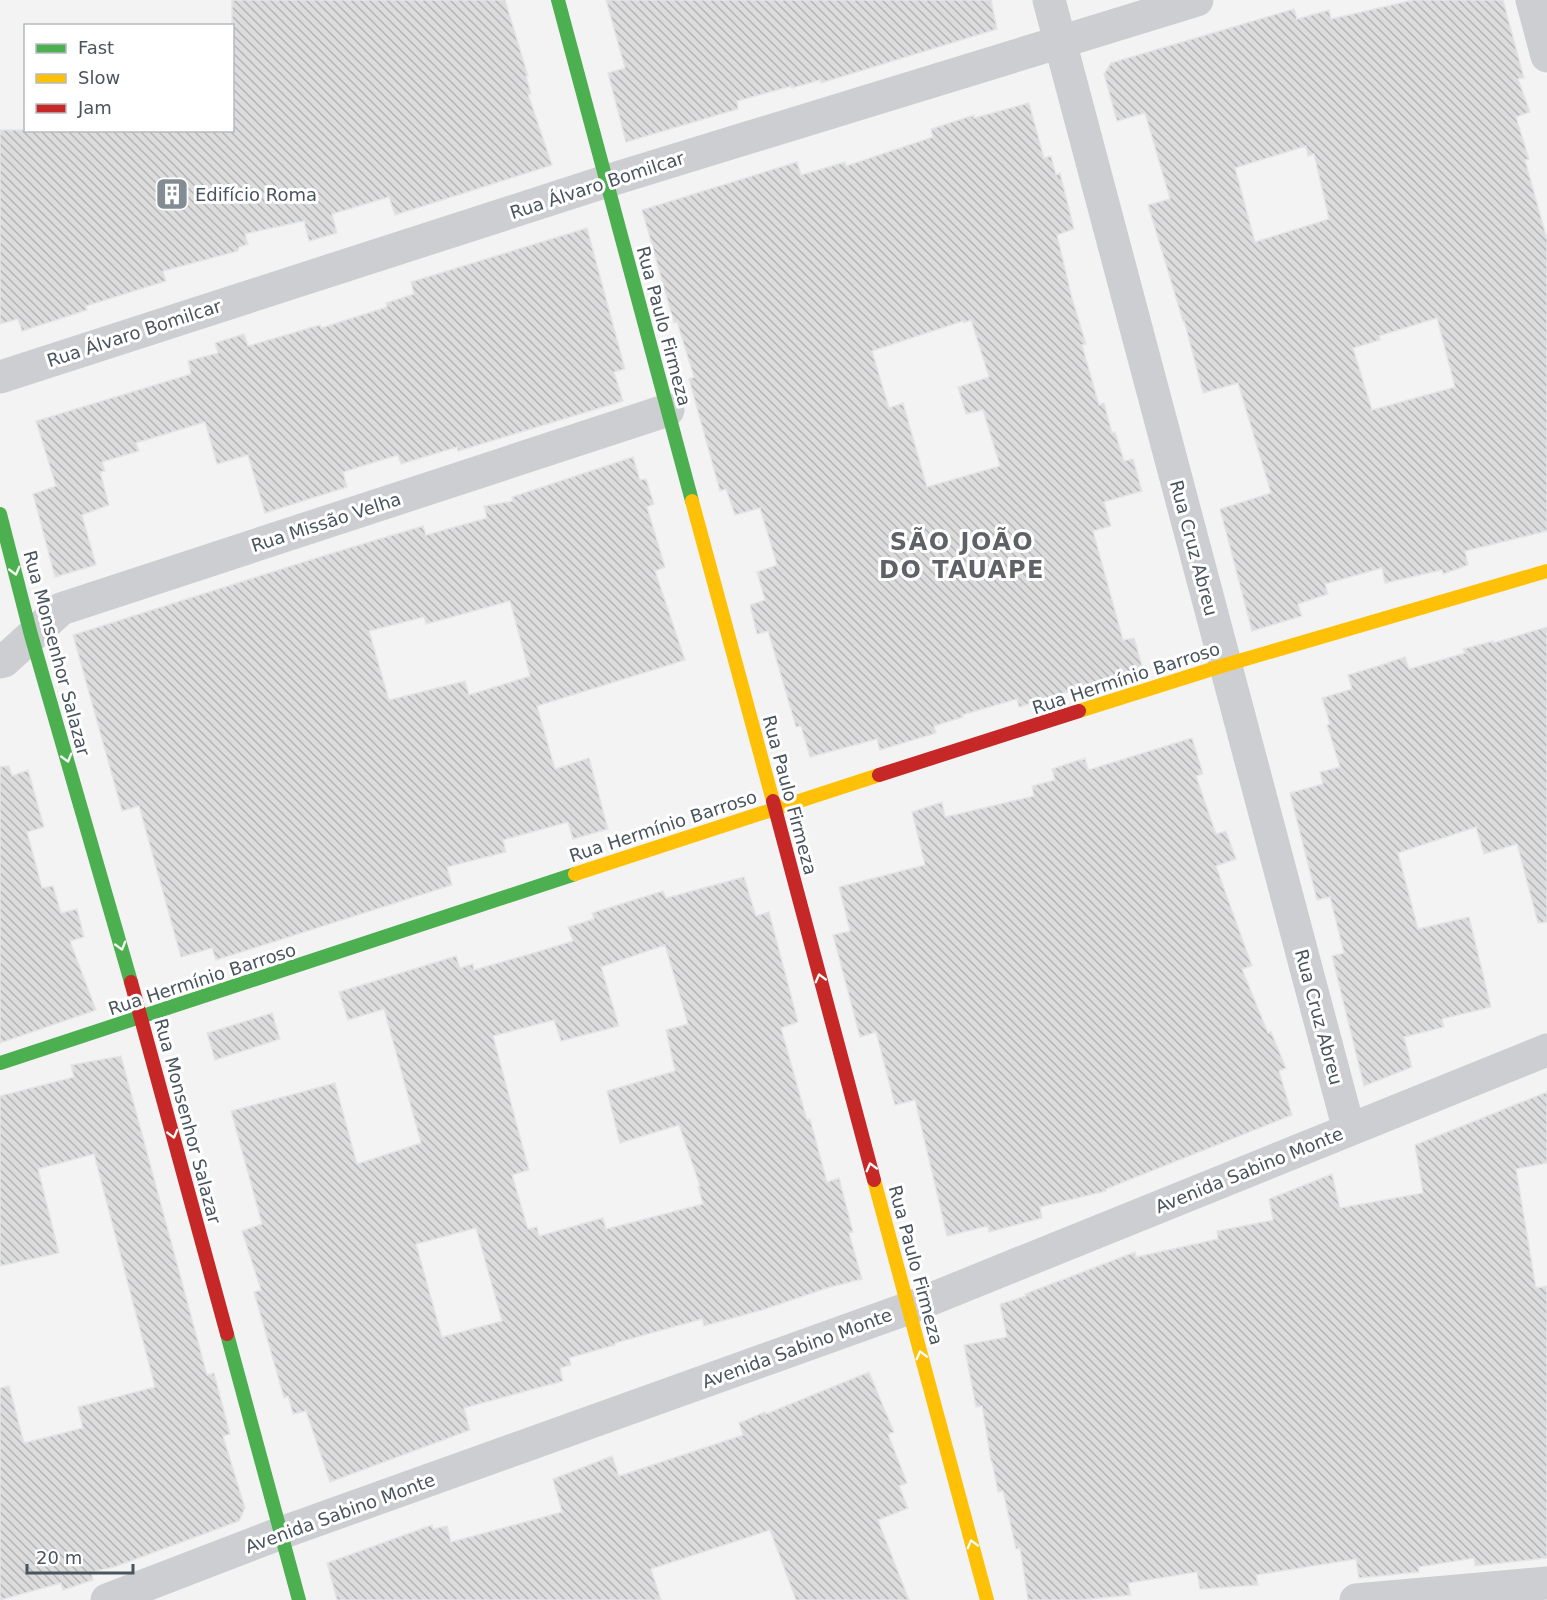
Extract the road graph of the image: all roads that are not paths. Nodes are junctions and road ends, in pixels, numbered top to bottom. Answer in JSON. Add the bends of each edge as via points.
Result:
{"nodes":[{"id":1,"x":558,"y":0,"type":"edge"},
{"id":2,"x":1049,"y":0,"type":"edge"},
{"id":3,"x":1197,"y":0,"type":"edge"},
{"id":4,"x":1532,"y":0,"type":"edge"},
{"id":5,"x":1060,"y":42,"type":"junction"},
{"id":6,"x":1547,"y":56,"type":"edge"},
{"id":7,"x":607,"y":181,"type":"junction"},
{"id":8,"x":0,"y":377,"type":"edge"},
{"id":9,"x":668,"y":410,"type":"junction"},
{"id":10,"x":0,"y":514,"type":"edge"},
{"id":11,"x":1547,"y":571,"type":"edge"},
{"id":12,"x":31,"y":635,"type":"junction"},
{"id":13,"x":0,"y":662,"type":"edge"},
{"id":14,"x":1225,"y":665,"type":"junction"},
{"id":15,"x":775,"y":808,"type":"junction"},
{"id":16,"x":141,"y":1018,"type":"junction"},
{"id":17,"x":1547,"y":1050,"type":"edge"},
{"id":18,"x":0,"y":1063,"type":"edge"},
{"id":19,"x":1349,"y":1130,"type":"junction"},
{"id":20,"x":909,"y":1308,"type":"junction"},
{"id":21,"x":281,"y":1533,"type":"junction"},
{"id":22,"x":1547,"y":1583,"type":"edge"},
{"id":23,"x":1461,"y":1595,"type":"edge"},
{"id":24,"x":107,"y":1600,"type":"edge"},
{"id":25,"x":299,"y":1600,"type":"edge"},
{"id":26,"x":987,"y":1600,"type":"edge"},
{"id":27,"x":1356,"y":1600,"type":"edge"}],
"edges":[{"from":1,"to":7,"type":"street","name":"Rua Paulo Firmeza"},
{"from":2,"to":5,"type":"street","name":"Rua Cruz Abreu"},
{"from":3,"to":5,"type":"street","name":"Rua Álvaro Bomilcar"},
{"from":4,"to":6,"type":"street"},
{"from":5,"to":7,"type":"street","name":"Rua Álvaro Bomilcar"},
{"from":5,"to":14,"type":"street","name":"Rua Cruz Abreu"},
{"from":7,"to":8,"type":"street","name":"Rua Álvaro Bomilcar"},
{"from":7,"to":9,"type":"street","name":"Rua Paulo Firmeza"},
{"from":9,"to":12,"type":"street","name":"Rua Missão Velha","via":[[62,609]]},
{"from":9,"to":15,"type":"street","name":"Rua Paulo Firmeza"},
{"from":10,"to":12,"type":"street","name":"Rua Monsenhor Salazar","one_way":true},
{"from":11,"to":14,"type":"street","name":"Rua Hermínio Barroso"},
{"from":12,"to":13,"type":"street","name":"Rua Missão Velha"},
{"from":12,"to":16,"type":"street","name":"Rua Monsenhor Salazar","one_way":true},
{"from":14,"to":15,"type":"street","name":"Rua Hermínio Barroso"},
{"from":14,"to":19,"type":"street","name":"Rua Cruz Abreu"},
{"from":15,"to":16,"type":"street","name":"Rua Hermínio Barroso"},
{"from":20,"to":15,"type":"street","name":"Rua Paulo Firmeza","one_way":true},
{"from":16,"to":18,"type":"street","name":"Rua Hermínio Barroso"},
{"from":16,"to":21,"type":"street","name":"Rua Monsenhor Salazar","one_way":true},
{"from":17,"to":19,"type":"street","name":"Avenida Sabino Monte"},
{"from":19,"to":20,"type":"street","name":"Avenida Sabino Monte"},
{"from":20,"to":21,"type":"street","name":"Avenida Sabino Monte"},
{"from":26,"to":20,"type":"street","name":"Rua Paulo Firmeza","one_way":true},
{"from":21,"to":24,"type":"street","name":"Avenida Sabino Monte"},
{"from":21,"to":25,"type":"street","name":"Rua Monsenhor Salazar"},
{"from":22,"to":23,"type":"street"},
{"from":23,"to":27,"type":"street"}]}
